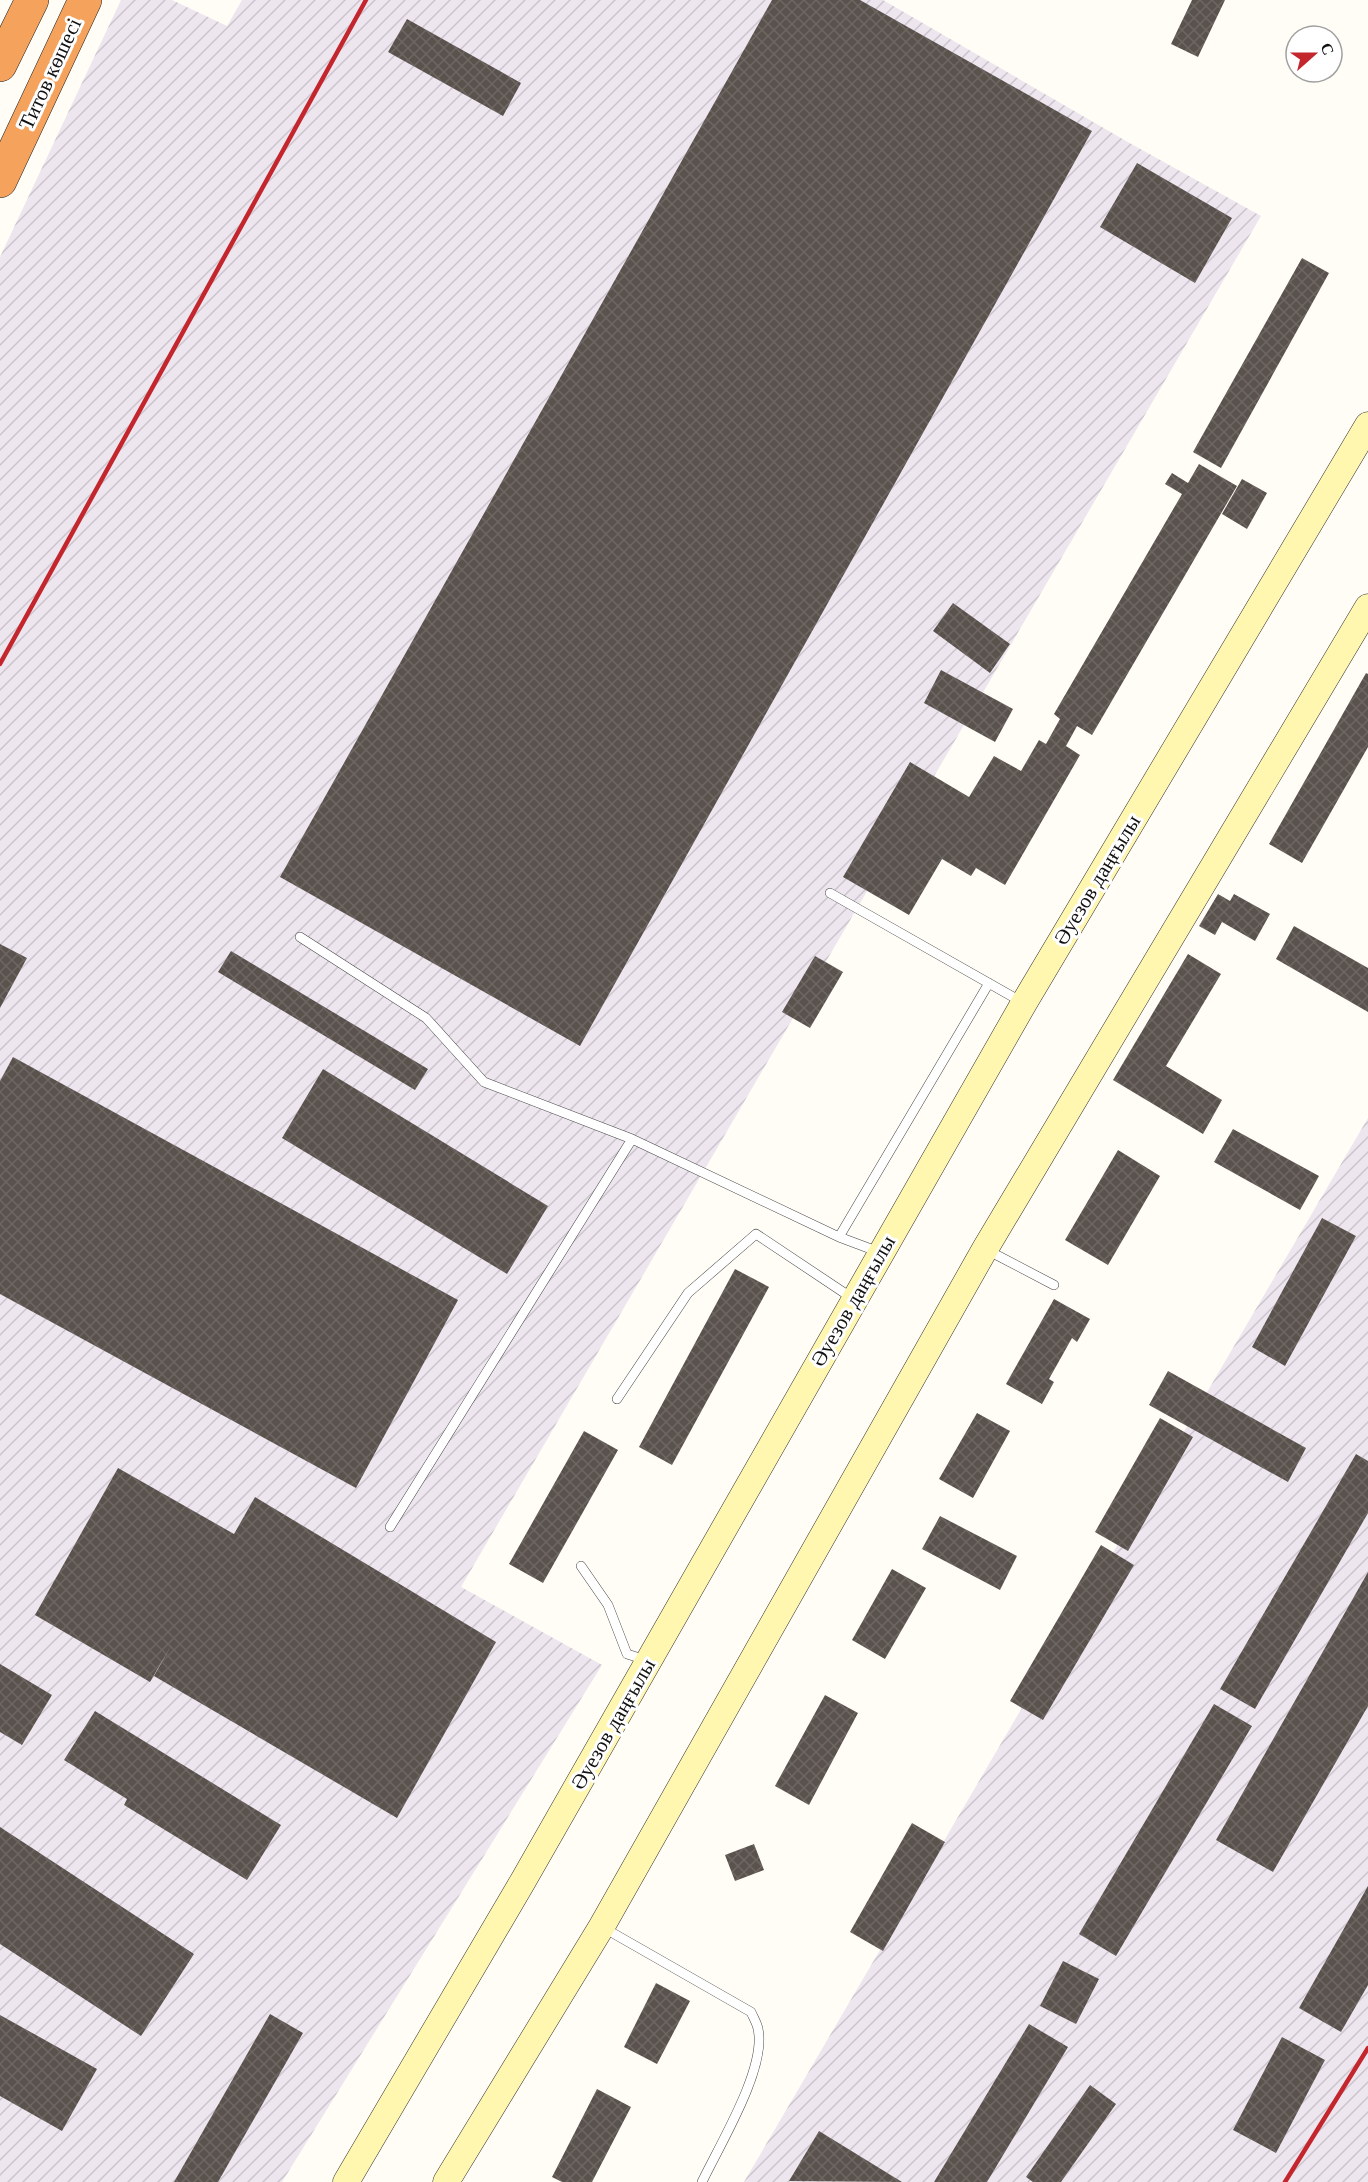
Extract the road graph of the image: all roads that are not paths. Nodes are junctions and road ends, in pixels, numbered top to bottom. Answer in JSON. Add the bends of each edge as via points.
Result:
{"nodes":[{"id":1,"x":32,"y":0,"type":"edge"},
{"id":2,"x":85,"y":0,"type":"edge"},
{"id":3,"x":0,"y":66,"type":"edge"},
{"id":4,"x":0,"y":181,"type":"edge"},
{"id":5,"x":1368,"y":425,"type":"edge"},
{"id":6,"x":1368,"y":607,"type":"edge"},
{"id":7,"x":830,"y":892,"type":"dead end"},
{"id":8,"x":300,"y":937,"type":"dead end"},
{"id":9,"x":989,"y":983,"type":"junction"},
{"id":10,"x":1024,"y":1003,"type":"junction"},
{"id":11,"x":632,"y":1140,"type":"junction"},
{"id":12,"x":839,"y":1237,"type":"junction"},
{"id":13,"x":985,"y":1249,"type":"junction"},
{"id":14,"x":881,"y":1252,"type":"junction"},
{"id":15,"x":1054,"y":1285,"type":"dead end"},
{"id":16,"x":854,"y":1299,"type":"junction"},
{"id":17,"x":617,"y":1399,"type":"dead end"},
{"id":18,"x":390,"y":1527,"type":"dead end"},
{"id":19,"x":581,"y":1566,"type":"dead end"},
{"id":20,"x":649,"y":1661,"type":"junction"},
{"id":21,"x":602,"y":1926,"type":"junction"},
{"id":22,"x":346,"y":2182,"type":"edge"},
{"id":23,"x":446,"y":2182,"type":"edge"},
{"id":24,"x":702,"y":2182,"type":"edge"}],
"edges":[{"from":1,"to":3,"type":"highway"},
{"from":2,"to":4,"type":"highway","name":"Титов көшесі"},
{"from":5,"to":10,"type":"main road","name":"Әуезов даңғылы"},
{"from":6,"to":13,"type":"main road"},
{"from":7,"to":9,"type":"lane"},
{"from":8,"to":11,"type":"lane","via":[[426,1018],[484,1082]]},
{"from":9,"to":10,"type":"lane"},
{"from":9,"to":12,"type":"lane"},
{"from":10,"to":14,"type":"main road","name":"Әуезов даңғылы"},
{"from":11,"to":12,"type":"lane"},
{"from":11,"to":18,"type":"lane"},
{"from":12,"to":14,"type":"lane"},
{"from":13,"to":15,"type":"lane"},
{"from":13,"to":21,"type":"main road"},
{"from":14,"to":16,"type":"main road","name":"Әуезов даңғылы"},
{"from":16,"to":17,"type":"lane","via":[[756,1234],[688,1293]]},
{"from":16,"to":20,"type":"main road","name":"Әуезов даңғылы"},
{"from":19,"to":20,"type":"lane","via":[[608,1605],[627,1654]]},
{"from":20,"to":22,"type":"main road","name":"Әуезов даңғылы"},
{"from":21,"to":23,"type":"main road"},
{"from":21,"to":24,"type":"lane","via":[[751,2012],[758,2030],[757,2063]]}]}
